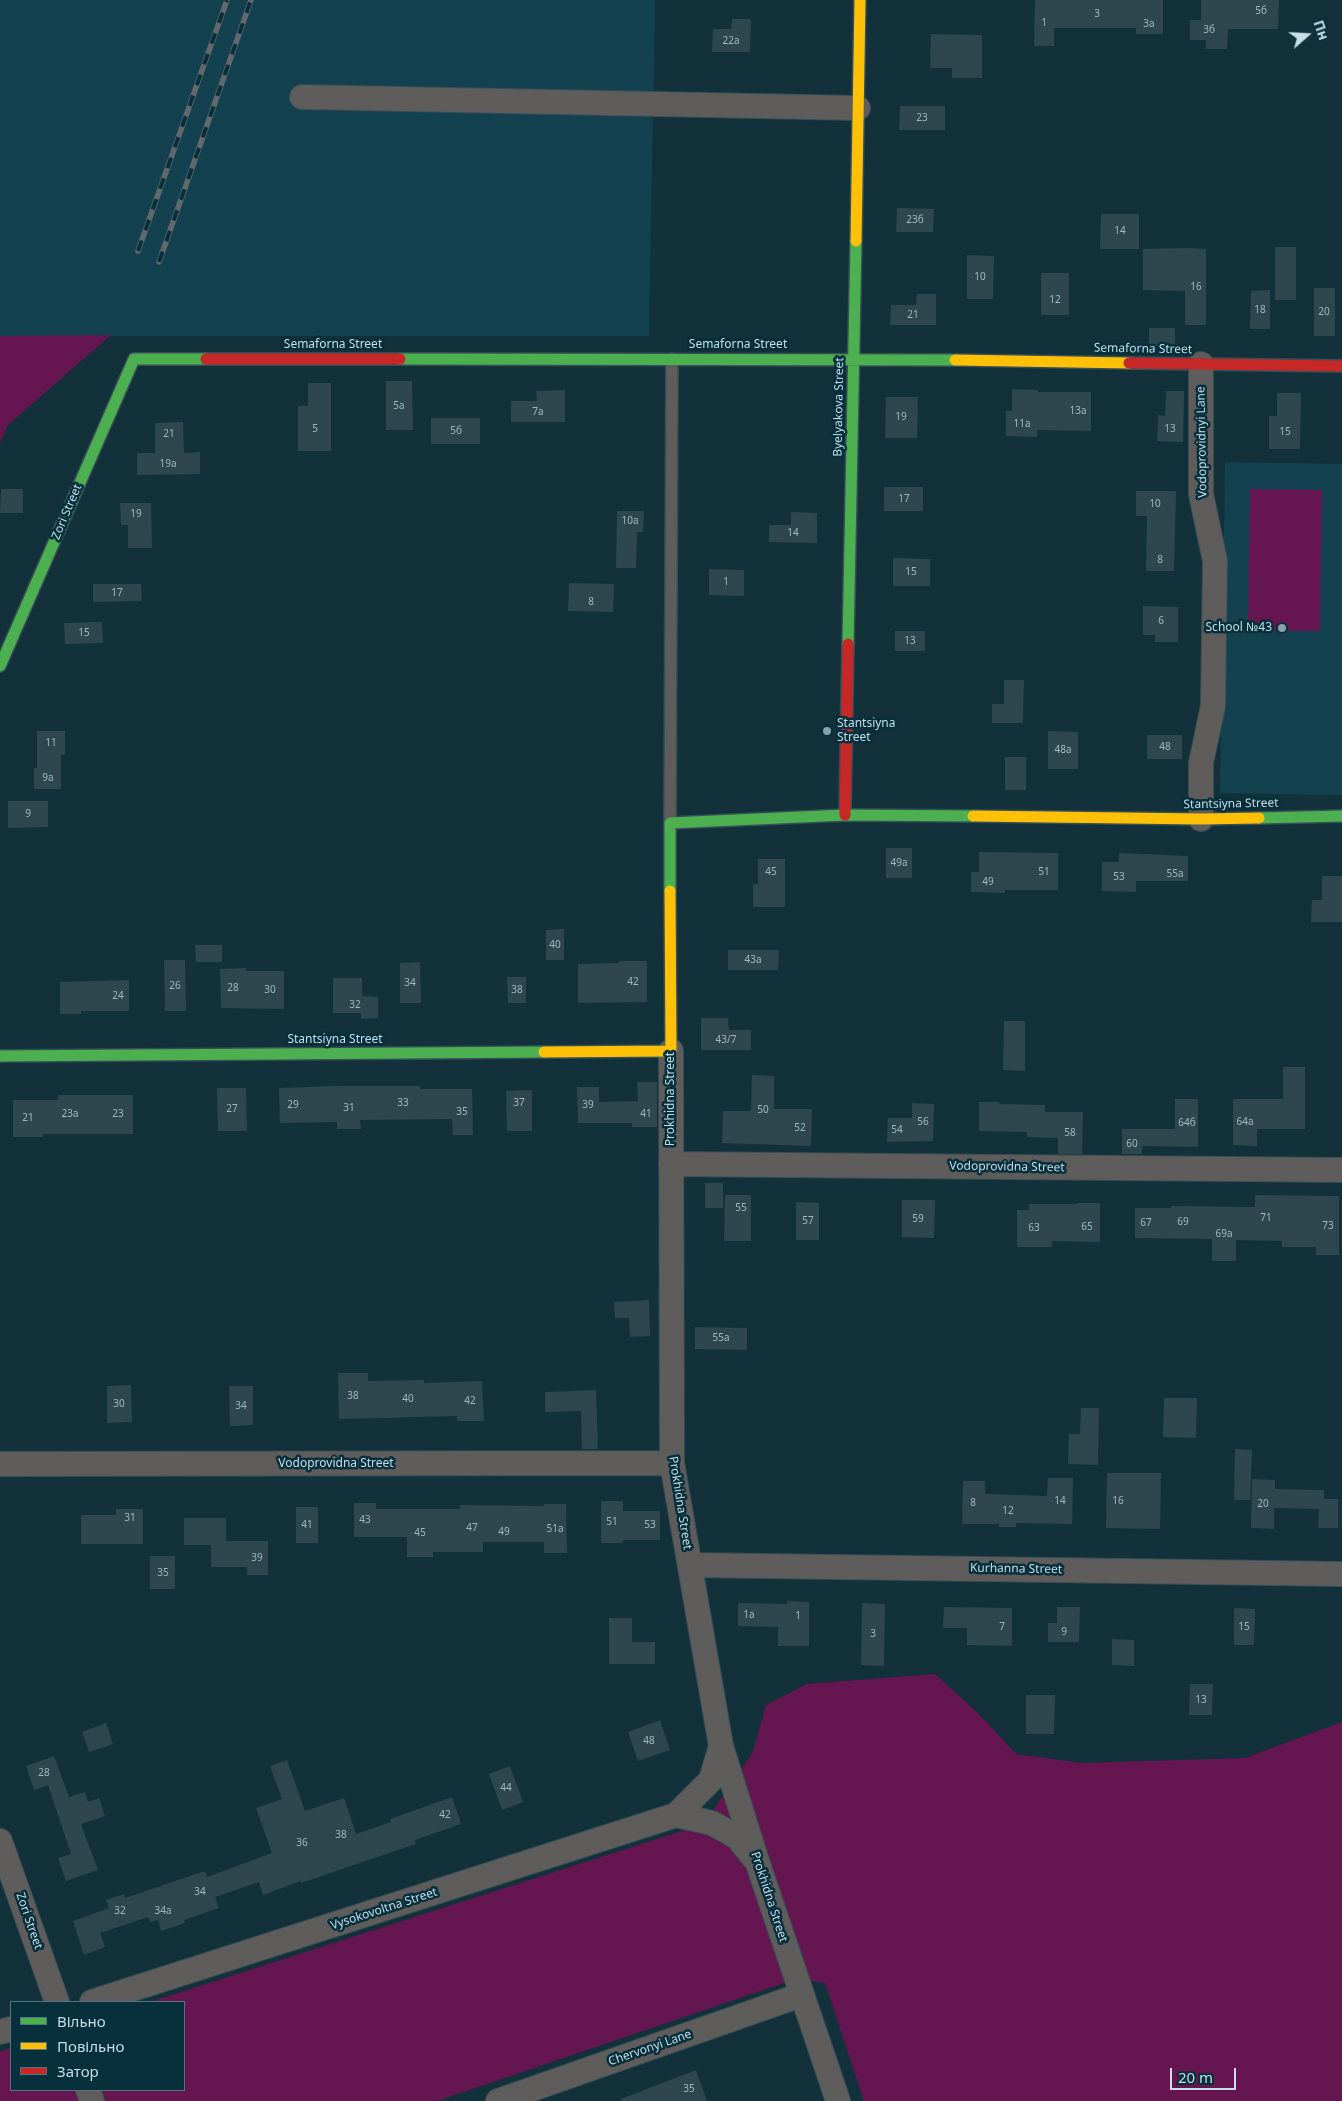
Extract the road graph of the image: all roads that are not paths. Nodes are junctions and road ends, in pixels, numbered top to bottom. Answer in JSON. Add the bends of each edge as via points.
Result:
{"nodes":[{"id":1,"x":860,"y":0,"type":"edge"},
{"id":2,"x":302,"y":97,"type":"dead end"},
{"id":3,"x":858,"y":108,"type":"junction"},
{"id":4,"x":134,"y":359,"type":"joint"},
{"id":5,"x":672,"y":359,"type":"junction"},
{"id":6,"x":854,"y":359,"type":"junction"},
{"id":7,"x":1201,"y":364,"type":"junction"},
{"id":8,"x":1342,"y":366,"type":"edge"},
{"id":9,"x":0,"y":666,"type":"edge"},
{"id":10,"x":845,"y":815,"type":"junction"},
{"id":11,"x":1342,"y":816,"type":"edge"},
{"id":12,"x":1201,"y":819,"type":"junction"},
{"id":13,"x":670,"y":823,"type":"junction"},
{"id":14,"x":671,"y":1051,"type":"junction"},
{"id":15,"x":0,"y":1056,"type":"edge"},
{"id":16,"x":671,"y":1164,"type":"junction"},
{"id":17,"x":1342,"y":1170,"type":"edge"},
{"id":18,"x":672,"y":1463,"type":"junction"},
{"id":19,"x":0,"y":1464,"type":"edge"},
{"id":20,"x":690,"y":1565,"type":"junction"},
{"id":21,"x":1342,"y":1574,"type":"edge"},
{"id":22,"x":721,"y":1746,"type":"junction"},
{"id":23,"x":676,"y":1815,"type":"junction"},
{"id":24,"x":0,"y":1841,"type":"edge"},
{"id":25,"x":757,"y":1861,"type":"junction"},
{"id":26,"x":801,"y":1995,"type":"junction"},
{"id":27,"x":57,"y":2001,"type":"edge"},
{"id":28,"x":95,"y":2001,"type":"edge"},
{"id":29,"x":498,"y":2101,"type":"edge"},
{"id":30,"x":838,"y":2101,"type":"edge"}],
"edges":[{"from":1,"to":3,"type":"street","name":"Byelyakova Street"},
{"from":2,"to":3,"type":"street"},
{"from":3,"to":6,"type":"street","name":"Byelyakova Street"},
{"from":4,"to":5,"type":"street","name":"Semaforna Street"},
{"from":4,"to":9,"type":"street","name":"Zori Street"},
{"from":5,"to":6,"type":"street","name":"Semaforna Street"},
{"from":5,"to":13,"type":"lane"},
{"from":6,"to":7,"type":"street","name":"Semaforna Street"},
{"from":6,"to":10,"type":"street","name":"Byelyakova Street"},
{"from":7,"to":8,"type":"street","name":"Semaforna Street"},
{"from":7,"to":12,"type":"street","name":"Vodoprovidnyi Lane","via":[[1202,494],[1215,561],[1212,706],[1201,762]]},
{"from":10,"to":12,"type":"street","name":"Stantsiyna Street"},
{"from":10,"to":13,"type":"street","name":"Stantsiyna Street"},
{"from":11,"to":12,"type":"street","name":"Stantsiyna Street"},
{"from":13,"to":14,"type":"street","name":"Prokhidna Street"},
{"from":14,"to":15,"type":"street","name":"Stantsiyna Street"},
{"from":14,"to":16,"type":"street","name":"Prokhidna Street"},
{"from":16,"to":17,"type":"street","name":"Vodoprovidna Street"},
{"from":16,"to":18,"type":"street","name":"Prokhidna Street"},
{"from":18,"to":19,"type":"street","name":"Vodoprovidna Street"},
{"from":18,"to":20,"type":"street","name":"Prokhidna Street"},
{"from":20,"to":21,"type":"street","name":"Kurhanna Street"},
{"from":20,"to":22,"type":"street","name":"Prokhidna Street"},
{"from":22,"to":23,"type":"street","name":"Vysokovoltna Street","via":[[711,1780]]},
{"from":22,"to":25,"type":"street","name":"Prokhidna Street"},
{"from":23,"to":25,"type":"street","via":[[712,1823],[737,1837]]},
{"from":23,"to":28,"type":"street","name":"Vysokovoltna Street"},
{"from":24,"to":27,"type":"street","name":"Zori Street"},
{"from":25,"to":26,"type":"street","name":"Prokhidna Street"},
{"from":26,"to":29,"type":"street","name":"Chervonyi Lane"},
{"from":26,"to":30,"type":"street","name":"Prokhidna Street"}]}
